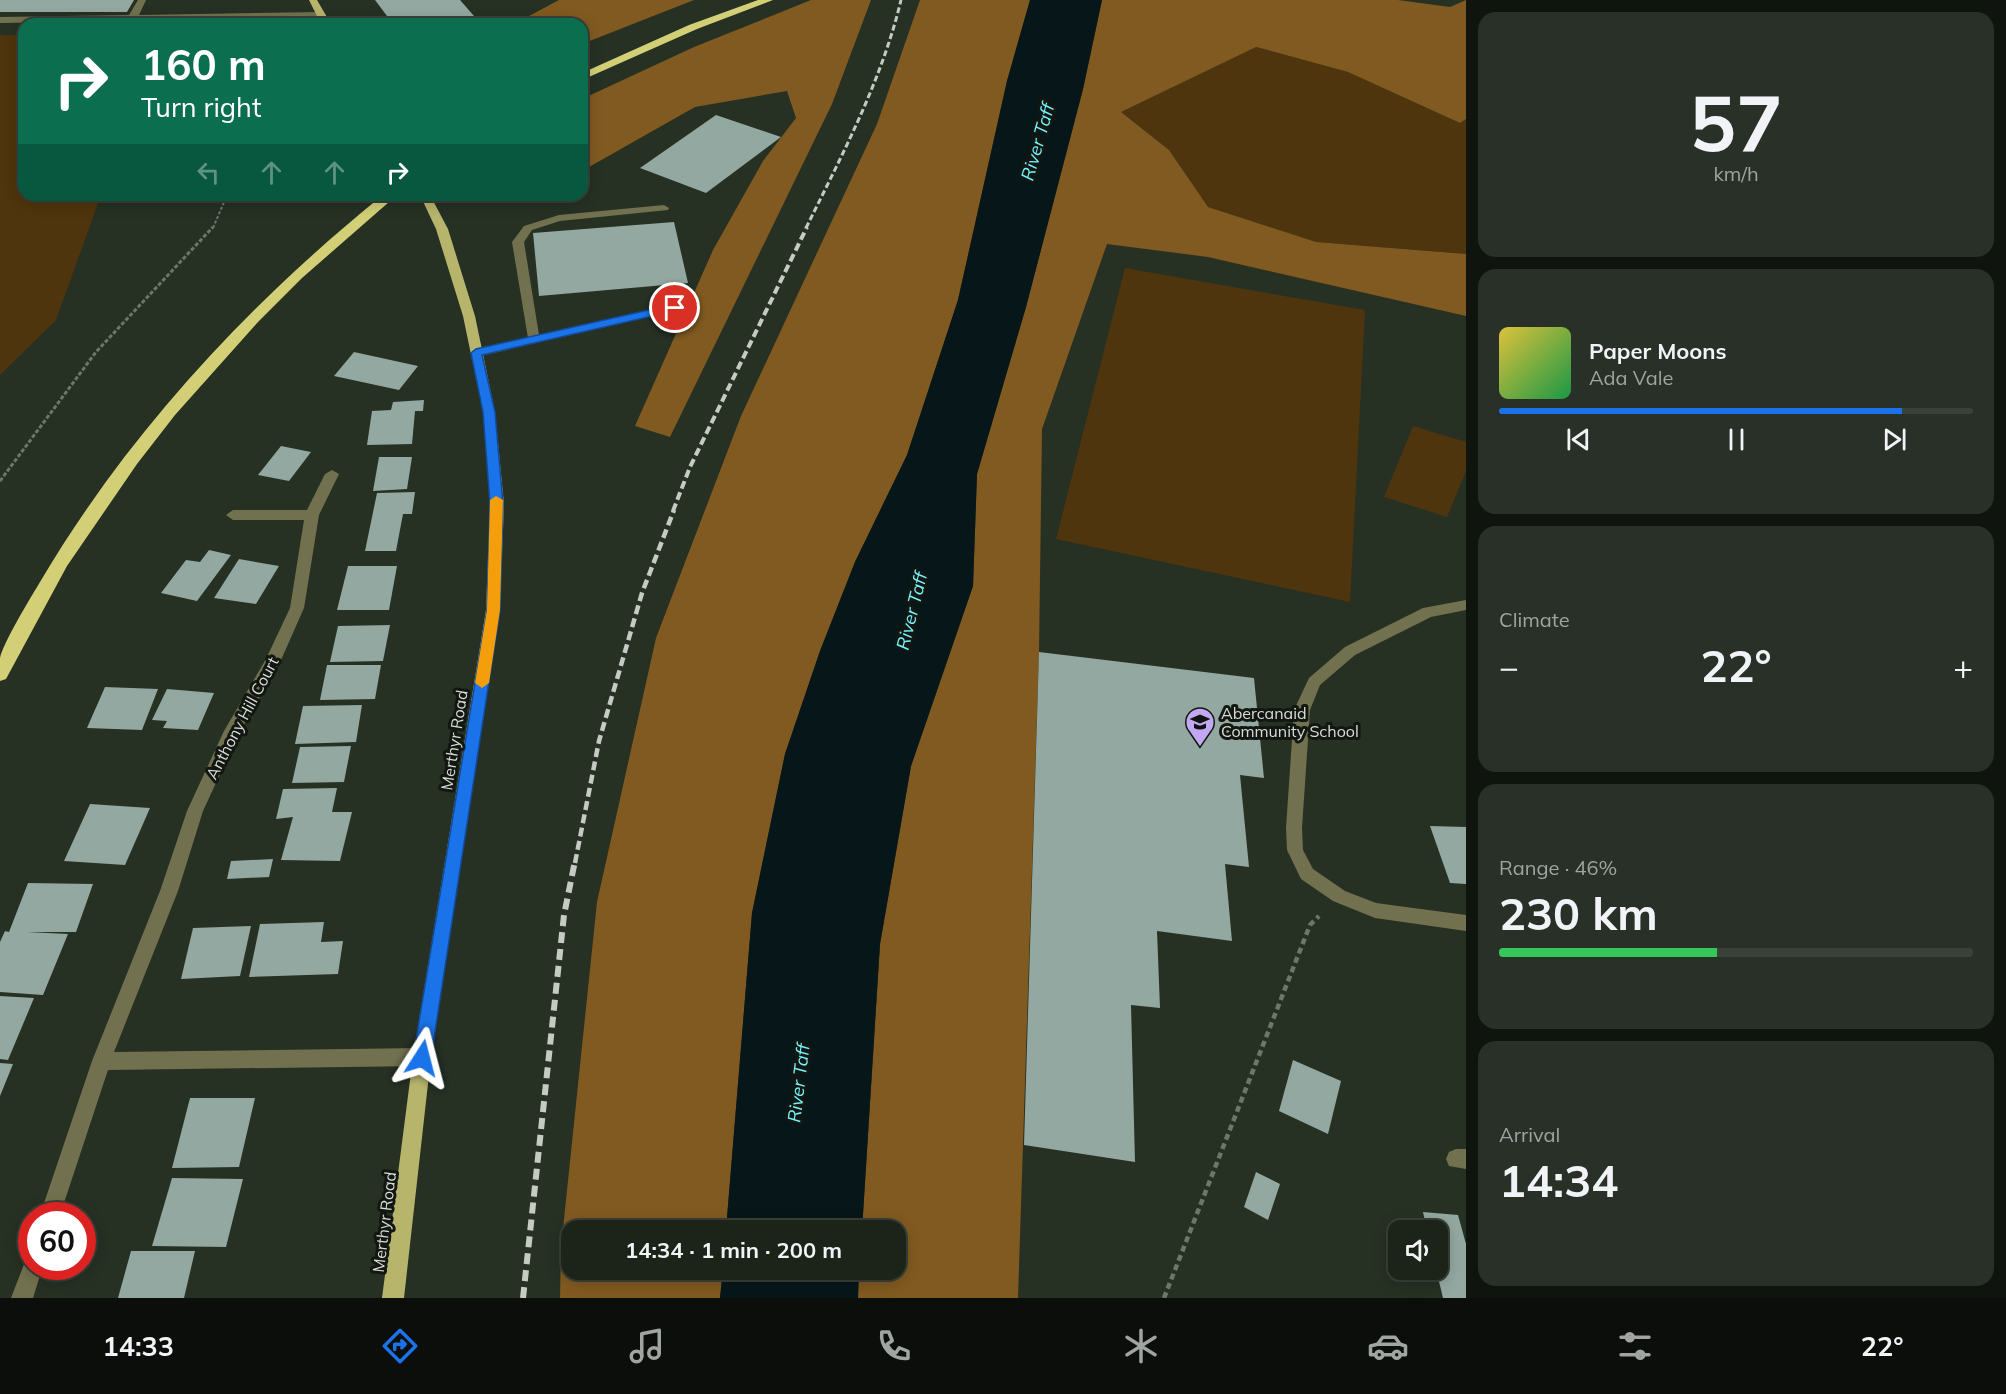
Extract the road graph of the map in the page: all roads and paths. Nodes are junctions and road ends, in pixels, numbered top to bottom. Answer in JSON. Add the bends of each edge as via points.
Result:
{"nodes":[{"id":1,"x":142,"y":0,"type":"edge"},
{"id":2,"x":313,"y":0,"type":"edge"},
{"id":3,"x":768,"y":0,"type":"edge"},
{"id":4,"x":133,"y":18,"type":"edge"},
{"id":5,"x":322,"y":18,"type":"edge"},
{"id":6,"x":0,"y":20,"type":"edge"},
{"id":7,"x":18,"y":20,"type":"edge"},
{"id":8,"x":588,"y":73,"type":"edge"},
{"id":9,"x":224,"y":201,"type":"edge"},
{"id":10,"x":384,"y":201,"type":"edge"},
{"id":11,"x":428,"y":201,"type":"edge"},
{"id":12,"x":664,"y":208,"type":"dead end"},
{"id":13,"x":675,"y":308,"type":"dead end"},
{"id":14,"x":534,"y":340,"type":"junction"},
{"id":15,"x":476,"y":353,"type":"junction"},
{"id":16,"x":332,"y":474,"type":"dead end"},
{"id":17,"x":0,"y":481,"type":"edge"},
{"id":18,"x":233,"y":515,"type":"dead end"},
{"id":19,"x":312,"y":515,"type":"junction"},
{"id":20,"x":1466,"y":605,"type":"edge"},
{"id":21,"x":0,"y":674,"type":"edge"},
{"id":22,"x":1339,"y":896,"type":"junction"},
{"id":23,"x":1466,"y":923,"type":"edge"},
{"id":24,"x":422,"y":1058,"type":"junction"},
{"id":25,"x":101,"y":1061,"type":"junction"},
{"id":26,"x":54,"y":1202,"type":"edge"},
{"id":27,"x":28,"y":1280,"type":"edge"},
{"id":28,"x":22,"y":1298,"type":"edge"},
{"id":29,"x":393,"y":1298,"type":"edge"},
{"id":30,"x":1164,"y":1298,"type":"edge"}],
"edges":[{"from":1,"to":4,"type":"street"},
{"from":2,"to":5,"type":"main road"},
{"from":3,"to":8,"type":"highway","via":[[693,27]]},
{"from":6,"to":7,"type":"street"},
{"from":9,"to":17,"type":"path","via":[[212,230],[96,352]]},
{"from":10,"to":21,"type":"highway","via":[[325,248],[242,328],[114,483],[60,565]]},
{"from":11,"to":15,"type":"main road","name":"Merthyr Road","via":[[442,229]]},
{"from":12,"to":14,"type":"street","via":[[559,218],[528,228],[518,242]]},
{"from":13,"to":14,"type":"street"},
{"from":14,"to":15,"type":"street"},
{"from":15,"to":24,"type":"main road","name":"Merthyr Road","via":[[489,412],[497,504],[493,610]]},
{"from":16,"to":19,"type":"street","name":"Anthony Hill Court"},
{"from":18,"to":19,"type":"street"},
{"from":19,"to":25,"type":"street","name":"Anthony Hill Court","via":[[297,608],[273,660],[232,730],[195,812],[169,891]]},
{"from":20,"to":22,"type":"street","via":[[1428,612],[1350,651],[1314,682],[1307,696],[1302,710],[1295,850],[1307,874]]},
{"from":22,"to":23,"type":"street","via":[[1375,910]]},
{"from":22,"to":30,"type":"path","via":[[1310,924]]},
{"from":24,"to":25,"type":"street"},
{"from":24,"to":29,"type":"main road","name":"Merthyr Road"},
{"from":25,"to":26,"type":"street","name":"Anthony Hill Court"},
{"from":27,"to":28,"type":"street"}]}
